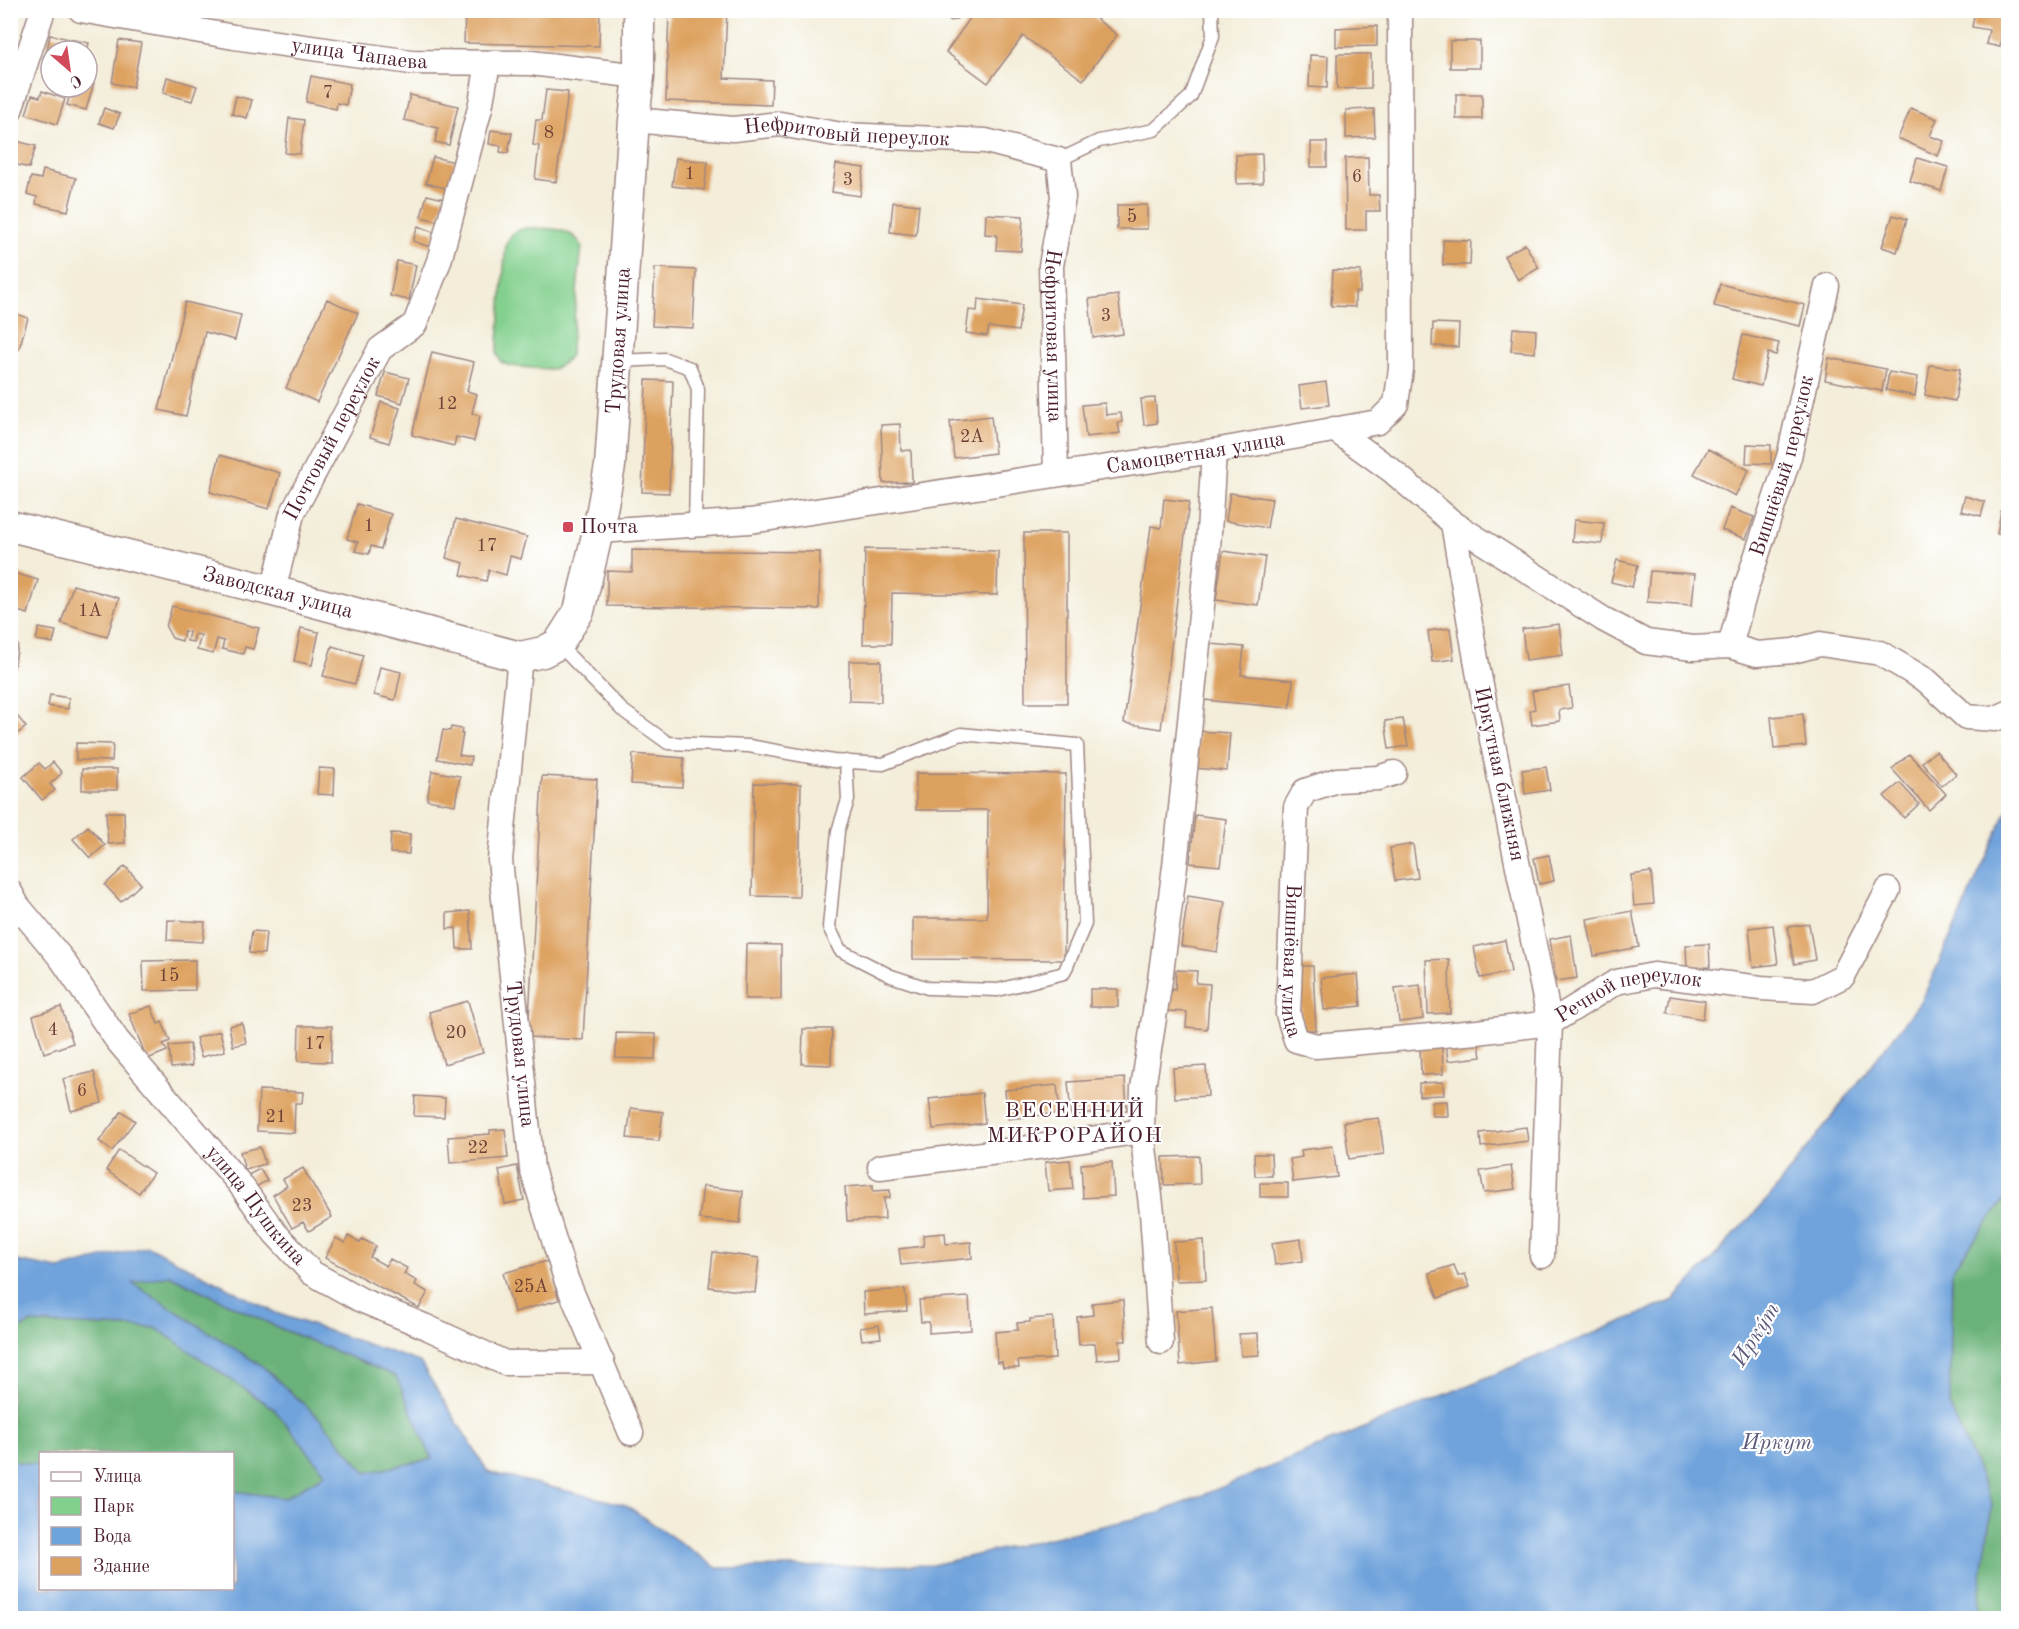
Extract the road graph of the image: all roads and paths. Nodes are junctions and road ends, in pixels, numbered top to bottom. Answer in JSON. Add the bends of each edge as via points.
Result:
{"nodes":[{"id":1,"x":43,"y":10,"type":"edge"},
{"id":2,"x":81,"y":10,"type":"edge"},
{"id":3,"x":639,"y":10,"type":"edge"},
{"id":4,"x":1212,"y":10,"type":"edge"},
{"id":5,"x":1400,"y":10,"type":"edge"},
{"id":6,"x":488,"y":63,"type":"junction"},
{"id":7,"x":639,"y":76,"type":"junction"},
{"id":8,"x":10,"y":110,"type":"edge"},
{"id":9,"x":634,"y":120,"type":"junction"},
{"id":10,"x":1059,"y":160,"type":"junction"},
{"id":11,"x":1827,"y":286,"type":"dead end"},
{"id":12,"x":618,"y":361,"type":"junction"},
{"id":13,"x":1334,"y":429,"type":"junction"},
{"id":14,"x":1214,"y":451,"type":"junction"},
{"id":15,"x":1056,"y":474,"type":"junction"},
{"id":16,"x":1453,"y":523,"type":"junction"},
{"id":17,"x":695,"y":525,"type":"junction"},
{"id":18,"x":10,"y":526,"type":"edge"},
{"id":19,"x":598,"y":531,"type":"junction"},
{"id":20,"x":273,"y":591,"type":"junction"},
{"id":21,"x":1730,"y":646,"type":"junction"},
{"id":22,"x":540,"y":651,"type":"junction"},
{"id":23,"x":2008,"y":712,"type":"edge"},
{"id":24,"x":846,"y":761,"type":"junction"},
{"id":25,"x":1394,"y":773,"type":"dead end"},
{"id":26,"x":1888,"y":890,"type":"dead end"},
{"id":27,"x":10,"y":892,"type":"edge"},
{"id":28,"x":1550,"y":1023,"type":"junction"},
{"id":29,"x":1142,"y":1131,"type":"junction"},
{"id":30,"x":880,"y":1167,"type":"dead end"},
{"id":31,"x":1542,"y":1256,"type":"dead end"},
{"id":32,"x":1161,"y":1342,"type":"dead end"},
{"id":33,"x":602,"y":1362,"type":"junction"},
{"id":34,"x":631,"y":1433,"type":"dead end"}],
"edges":[{"from":1,"to":8,"type":"street"},
{"from":2,"to":6,"type":"street","name":"улица Чапаева","via":[[234,38],[411,62]]},
{"from":3,"to":7,"type":"street","name":"Трудовая улица"},
{"from":4,"to":10,"type":"lane","via":[[1214,36],[1191,96],[1154,130],[1099,141]]},
{"from":5,"to":13,"type":"street","name":"Самоцветная улица","via":[[1401,369],[1396,404],[1378,422]]},
{"from":6,"to":7,"type":"street","name":"улица Чапаева","via":[[531,63]]},
{"from":6,"to":20,"type":"street","name":"Почтовый переулок","via":[[480,108],[439,261],[415,324],[380,349],[292,514]]},
{"from":7,"to":9,"type":"street","name":"Трудовая улица"},
{"from":9,"to":10,"type":"street","name":"Нефритовый переулок","via":[[733,129],[780,124],[842,135],[986,141]]},
{"from":9,"to":12,"type":"street","name":"Трудовая улица"},
{"from":10,"to":15,"type":"street","name":"Нефритовая улица","via":[[1063,197],[1051,266]]},
{"from":11,"to":21,"type":"street","name":"Вишнёвый переулок","via":[[1790,457]]},
{"from":12,"to":17,"type":"lane","via":[[665,359],[690,368],[698,389]]},
{"from":12,"to":19,"type":"street","name":"Трудовая улица","via":[[610,466]]},
{"from":13,"to":14,"type":"street","name":"Самоцветная улица"},
{"from":13,"to":16,"type":"street","via":[[1391,470]]},
{"from":14,"to":15,"type":"street","name":"Самоцветная улица"},
{"from":14,"to":29,"type":"street","via":[[1208,548],[1175,866],[1143,1088]]},
{"from":15,"to":17,"type":"street","name":"Самоцветная улица","via":[[750,521]]},
{"from":16,"to":21,"type":"street","via":[[1646,642],[1693,648]]},
{"from":16,"to":28,"type":"street","name":"Иркутная ближняя","via":[[1478,671]]},
{"from":17,"to":19,"type":"street","name":"Самоцветная улица"},
{"from":18,"to":20,"type":"street","name":"Заводская улица"},
{"from":19,"to":22,"type":"street","name":"Трудовая улица","via":[[579,611]]},
{"from":20,"to":22,"type":"street","name":"Заводская улица"},
{"from":21,"to":23,"type":"street","via":[[1757,654],[1820,644],[1880,653],[1927,681],[1966,717],[1995,719]]},
{"from":22,"to":24,"type":"lane","via":[[668,742],[749,746]]},
{"from":22,"to":33,"type":"street","name":"Трудовая улица","via":[[500,860],[532,1169],[566,1279]]},
{"from":24,"to":24,"type":"lane","via":[[848,800],[838,831],[829,927],[840,950],[891,976],[928,988],[998,990],[1064,973],[1085,924],[1077,745],[961,734],[884,764]]},
{"from":25,"to":28,"type":"street","name":"Вишнёвая улица","via":[[1378,778],[1337,780],[1305,791],[1296,807],[1288,1014],[1296,1040],[1316,1046]]},
{"from":26,"to":28,"type":"street","name":"Речной переулок","via":[[1843,976],[1813,991],[1654,975],[1616,982]]},
{"from":27,"to":33,"type":"street","name":"улица Пушкина","via":[[117,1040],[312,1273],[361,1300],[505,1363]]},
{"from":28,"to":31,"type":"street","name":"Речной переулок"},
{"from":29,"to":30,"type":"street"},
{"from":29,"to":32,"type":"street"},
{"from":33,"to":34,"type":"street","name":"Трудовая улица"}]}
